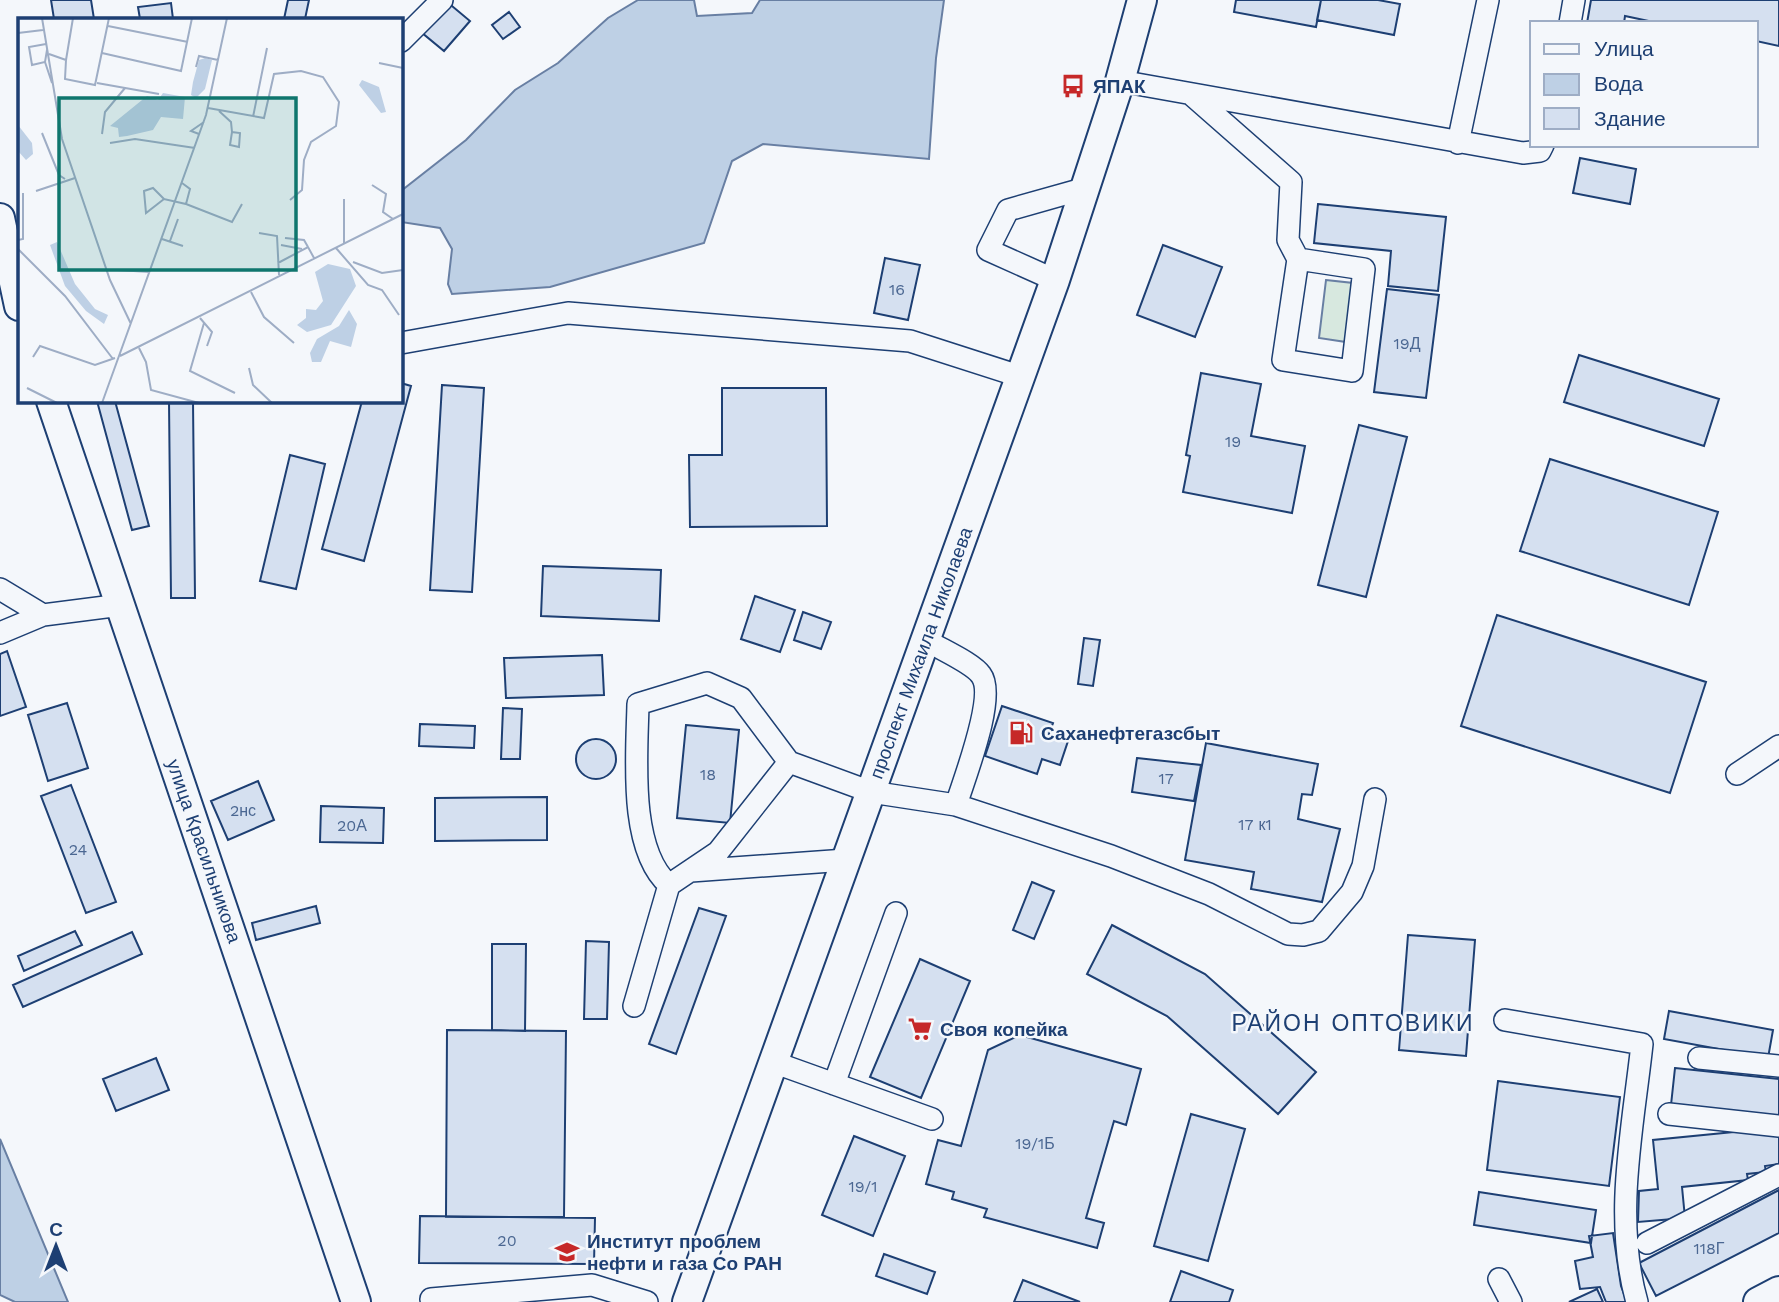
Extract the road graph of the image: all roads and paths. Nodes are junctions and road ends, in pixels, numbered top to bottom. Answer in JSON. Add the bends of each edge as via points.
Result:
{"nodes":[{"id":1,"x":442,"y":0,"type":"edge"},
{"id":2,"x":1142,"y":0,"type":"edge"},
{"id":3,"x":1488,"y":0,"type":"edge"},
{"id":4,"x":1574,"y":0,"type":"edge"},
{"id":5,"x":1570,"y":21,"type":"edge"},
{"id":6,"x":402,"y":40,"type":"edge"},
{"id":7,"x":1120,"y":81,"type":"junction"},
{"id":8,"x":1192,"y":95,"type":"junction"},
{"id":9,"x":1458,"y":144,"type":"junction"},
{"id":10,"x":1543,"y":147,"type":"edge"},
{"id":11,"x":1086,"y":188,"type":"junction"},
{"id":12,"x":0,"y":218,"type":"edge"},
{"id":13,"x":1298,"y":259,"type":"junction"},
{"id":14,"x":1055,"y":279,"type":"junction"},
{"id":15,"x":18,"y":301,"type":"edge"},
{"id":16,"x":402,"y":342,"type":"edge"},
{"id":17,"x":1021,"y":377,"type":"junction"},
{"id":18,"x":51,"y":402,"type":"edge"},
{"id":19,"x":0,"y":589,"type":"edge"},
{"id":20,"x":121,"y":605,"type":"junction"},
{"id":21,"x":43,"y":615,"type":"junction"},
{"id":22,"x":0,"y":633,"type":"edge"},
{"id":23,"x":926,"y":640,"type":"junction"},
{"id":24,"x":1779,"y":746,"type":"edge"},
{"id":25,"x":789,"y":762,"type":"junction"},
{"id":26,"x":1737,"y":774,"type":"dead end"},
{"id":27,"x":871,"y":792,"type":"junction"},
{"id":28,"x":1375,"y":799,"type":"dead end"},
{"id":29,"x":956,"y":805,"type":"junction"},
{"id":30,"x":846,"y":860,"type":"junction"},
{"id":31,"x":689,"y":871,"type":"junction"},
{"id":32,"x":669,"y":885,"type":"junction"},
{"id":33,"x":897,"y":913,"type":"dead end"},
{"id":34,"x":634,"y":1006,"type":"dead end"},
{"id":35,"x":1505,"y":1020,"type":"dead end"},
{"id":36,"x":1699,"y":1058,"type":"dead end"},
{"id":37,"x":773,"y":1062,"type":"junction"},
{"id":38,"x":1779,"y":1066,"type":"edge"},
{"id":39,"x":834,"y":1084,"type":"junction"},
{"id":40,"x":1669,"y":1115,"type":"dead end"},
{"id":41,"x":932,"y":1119,"type":"dead end"},
{"id":42,"x":1779,"y":1126,"type":"edge"},
{"id":43,"x":1779,"y":1175,"type":"edge"},
{"id":44,"x":1647,"y":1244,"type":"dead end"},
{"id":45,"x":1499,"y":1279,"type":"dead end"},
{"id":46,"x":1779,"y":1291,"type":"edge"},
{"id":47,"x":431,"y":1299,"type":"dead end"},
{"id":48,"x":356,"y":1302,"type":"edge"},
{"id":49,"x":648,"y":1302,"type":"edge"},
{"id":50,"x":687,"y":1302,"type":"edge"},
{"id":51,"x":1511,"y":1302,"type":"edge"},
{"id":52,"x":1637,"y":1302,"type":"edge"},
{"id":53,"x":1758,"y":1302,"type":"edge"}],
"edges":[{"from":1,"to":6,"type":"street"},
{"from":2,"to":7,"type":"main road","name":"проспект Михаила Николаева"},
{"from":3,"to":9,"type":"street"},
{"from":4,"to":5,"type":"street"},
{"from":7,"to":8,"type":"street"},
{"from":7,"to":11,"type":"main road","name":"проспект Михаила Николаева"},
{"from":8,"to":9,"type":"street"},
{"from":8,"to":13,"type":"street","via":[[1291,182],[1288,240]]},
{"from":9,"to":10,"type":"street","via":[[1523,153]]},
{"from":11,"to":14,"type":"main road","name":"проспект Михаила Николаева"},
{"from":11,"to":14,"type":"street","via":[[1008,210],[988,250]]},
{"from":12,"to":15,"type":"main road"},
{"from":13,"to":13,"type":"street","via":[[1364,269],[1352,371],[1283,360]]},
{"from":14,"to":17,"type":"main road","name":"проспект Михаила Николаева"},
{"from":16,"to":17,"type":"street","via":[[568,313],[910,341]]},
{"from":17,"to":23,"type":"main road","name":"проспект Михаила Николаева"},
{"from":18,"to":20,"type":"main road","name":"улица Красильникова"},
{"from":19,"to":21,"type":"street"},
{"from":20,"to":21,"type":"street"},
{"from":20,"to":48,"type":"main road","name":"улица Красильникова"},
{"from":21,"to":22,"type":"street"},
{"from":23,"to":27,"type":"main road","name":"проспект Михаила Николаева"},
{"from":23,"to":29,"type":"street","via":[[980,673],[988,687]]},
{"from":24,"to":26,"type":"street"},
{"from":25,"to":27,"type":"street"},
{"from":25,"to":31,"type":"street","via":[[727,843]]},
{"from":25,"to":32,"type":"street","via":[[741,698],[707,683],[638,704],[636,802],[655,872]]},
{"from":27,"to":29,"type":"street"},
{"from":27,"to":30,"type":"main road","name":"проспект Михаила Николаева"},
{"from":28,"to":29,"type":"street","via":[[1363,866],[1352,892],[1319,931],[1303,935],[1288,934],[1209,894],[1111,856]]},
{"from":30,"to":31,"type":"street"},
{"from":30,"to":37,"type":"main road","name":"проспект Михаила Николаева"},
{"from":31,"to":32,"type":"street"},
{"from":32,"to":34,"type":"street"},
{"from":33,"to":39,"type":"street"},
{"from":35,"to":52,"type":"street","via":[[1642,1044],[1625,1221]]},
{"from":36,"to":38,"type":"street"},
{"from":37,"to":39,"type":"street"},
{"from":37,"to":50,"type":"main road","name":"проспект Михаила Николаева"},
{"from":39,"to":41,"type":"street"},
{"from":40,"to":42,"type":"street"},
{"from":43,"to":44,"type":"street"},
{"from":45,"to":51,"type":"street"},
{"from":46,"to":53,"type":"main road"},
{"from":47,"to":49,"type":"street","via":[[592,1285]]}]}
